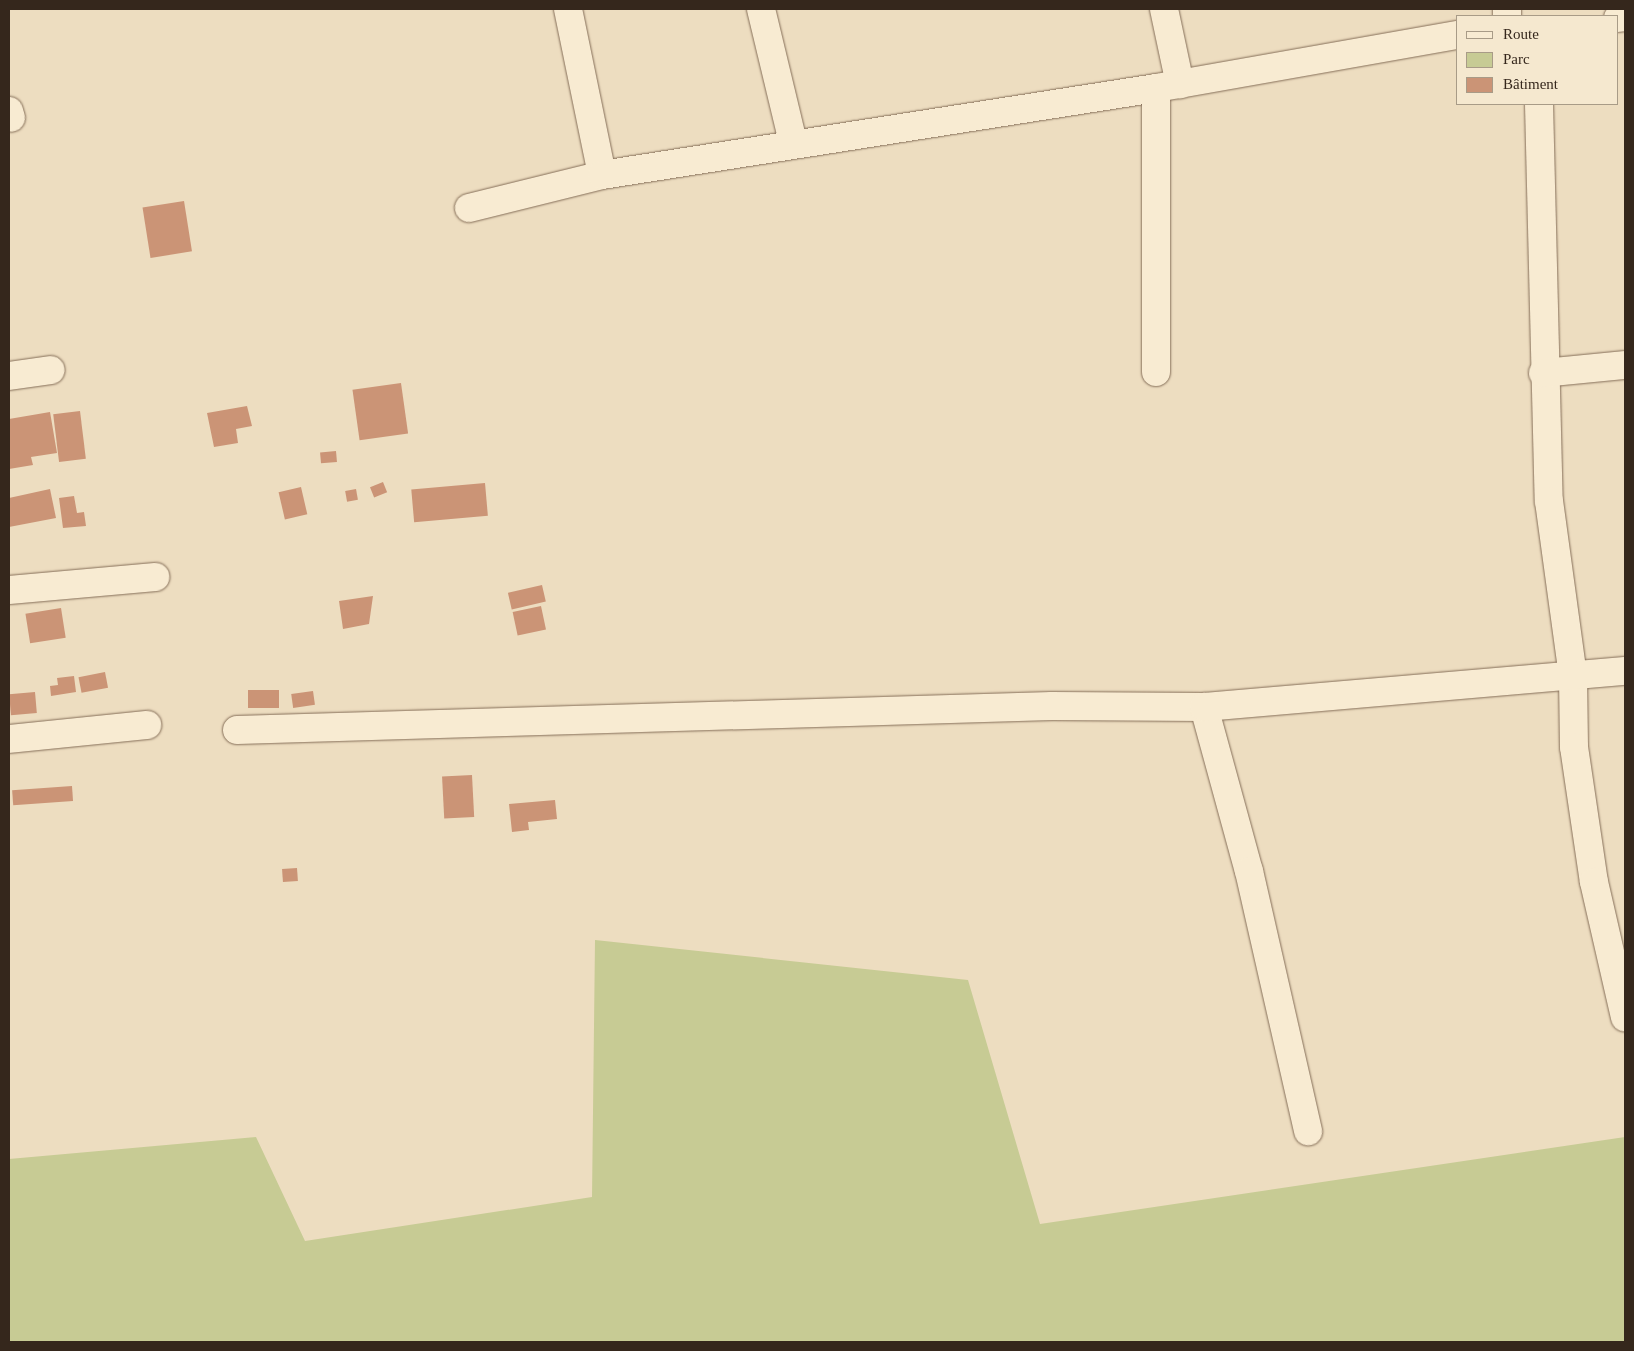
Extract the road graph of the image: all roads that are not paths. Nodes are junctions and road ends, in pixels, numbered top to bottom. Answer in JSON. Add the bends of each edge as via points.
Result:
{"nodes":[{"id":1,"x":568,"y":9,"type":"edge"},
{"id":2,"x":761,"y":9,"type":"edge"},
{"id":3,"x":1164,"y":9,"type":"edge"},
{"id":4,"x":1456,"y":35,"type":"edge"},
{"id":5,"x":1168,"y":86,"type":"junction"},
{"id":6,"x":1539,"y":105,"type":"edge"},
{"id":7,"x":793,"y":142,"type":"junction"},
{"id":8,"x":602,"y":175,"type":"junction"},
{"id":9,"x":469,"y":208,"type":"dead end"},
{"id":10,"x":1625,"y":365,"type":"edge"},
{"id":11,"x":51,"y":370,"type":"dead end"},
{"id":12,"x":1156,"y":372,"type":"dead end"},
{"id":13,"x":1544,"y":373,"type":"junction"},
{"id":14,"x":9,"y":376,"type":"edge"},
{"id":15,"x":155,"y":577,"type":"dead end"},
{"id":16,"x":9,"y":590,"type":"edge"},
{"id":17,"x":1625,"y":671,"type":"edge"},
{"id":18,"x":1573,"y":676,"type":"junction"},
{"id":19,"x":1204,"y":707,"type":"junction"},
{"id":20,"x":147,"y":725,"type":"dead end"},
{"id":21,"x":237,"y":730,"type":"dead end"},
{"id":22,"x":9,"y":739,"type":"edge"},
{"id":23,"x":1625,"y":1017,"type":"edge"},
{"id":24,"x":1308,"y":1131,"type":"dead end"}],
"edges":[{"from":1,"to":8,"type":"street"},
{"from":2,"to":7,"type":"street"},
{"from":3,"to":5,"type":"street"},
{"from":4,"to":5,"type":"street"},
{"from":5,"to":7,"type":"street"},
{"from":5,"to":12,"type":"street"},
{"from":6,"to":13,"type":"street"},
{"from":7,"to":8,"type":"street"},
{"from":8,"to":9,"type":"street"},
{"from":10,"to":13,"type":"street"},
{"from":11,"to":14,"type":"street"},
{"from":13,"to":18,"type":"street","via":[[1549,501]]},
{"from":15,"to":16,"type":"street"},
{"from":17,"to":18,"type":"street"},
{"from":18,"to":19,"type":"street"},
{"from":18,"to":23,"type":"street","via":[[1574,747],[1594,882]]},
{"from":19,"to":21,"type":"street","via":[[1052,706]]},
{"from":19,"to":24,"type":"street","via":[[1249,871]]},
{"from":20,"to":22,"type":"street"}]}
